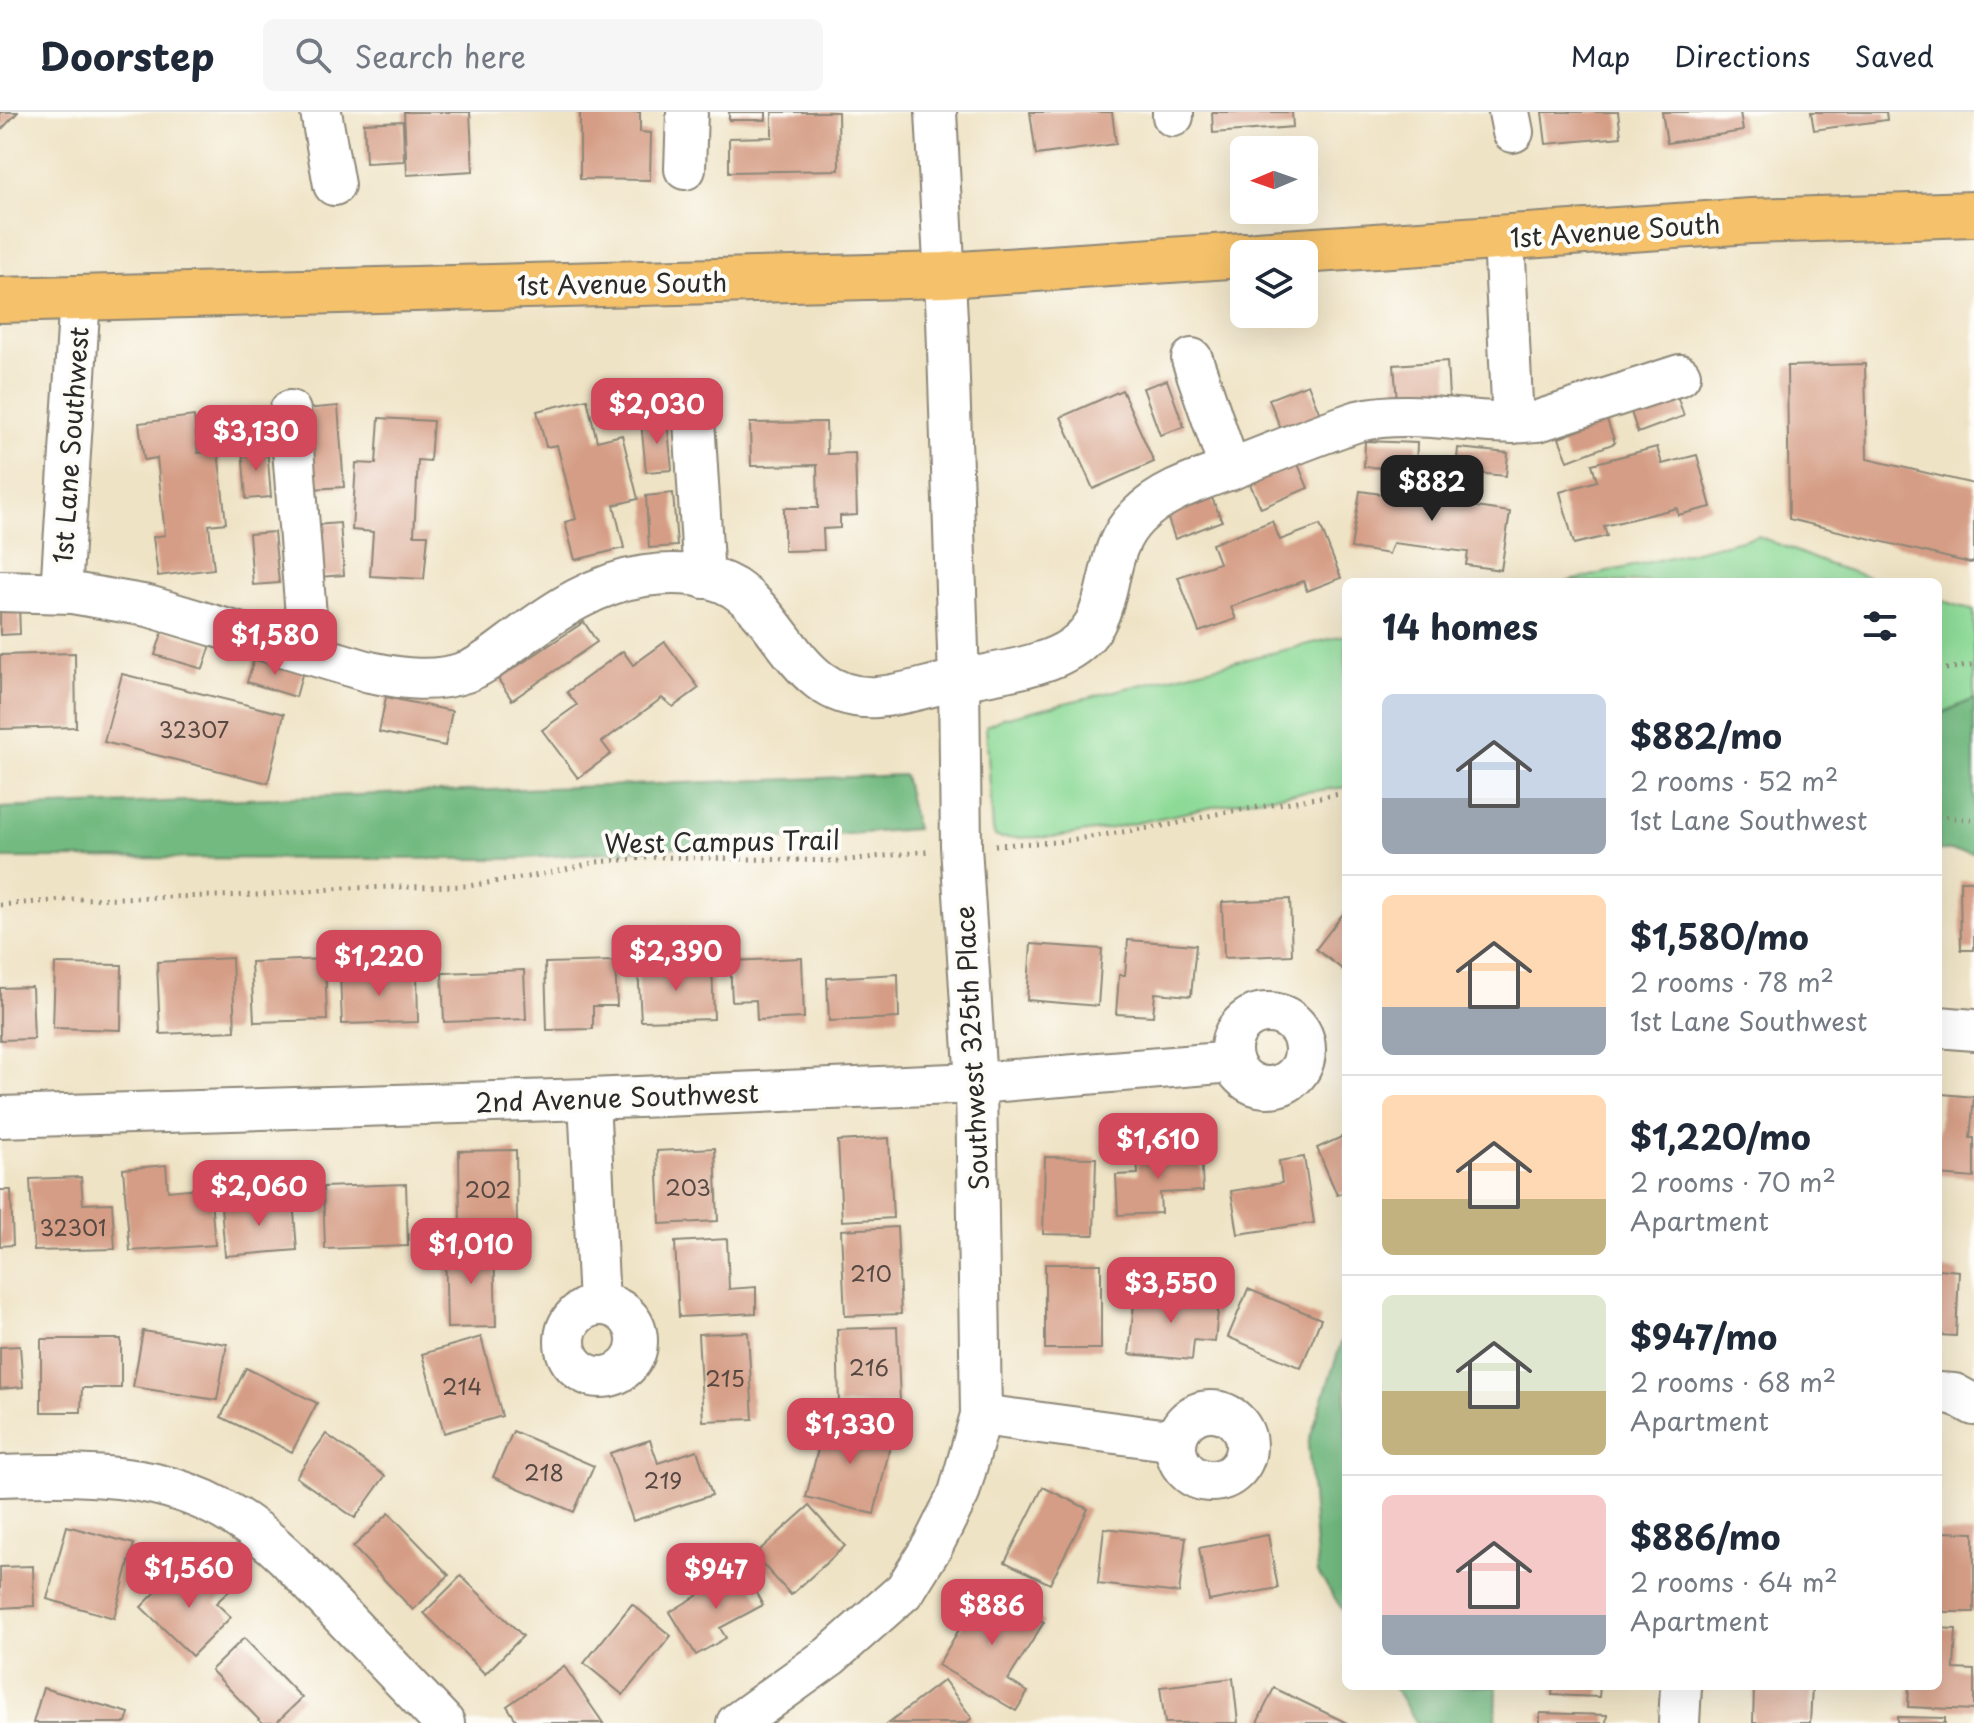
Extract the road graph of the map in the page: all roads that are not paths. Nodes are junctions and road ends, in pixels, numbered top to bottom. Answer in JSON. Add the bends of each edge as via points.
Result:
{"nodes":[{"id":1,"x":321,"y":112,"type":"edge"},
{"id":2,"x":687,"y":112,"type":"edge"},
{"id":3,"x":936,"y":112,"type":"edge"},
{"id":4,"x":685,"y":169,"type":"dead end"},
{"id":5,"x":334,"y":185,"type":"dead end"},
{"id":6,"x":1974,"y":214,"type":"edge"},
{"id":7,"x":1504,"y":238,"type":"junction"},
{"id":8,"x":1318,"y":250,"type":"edge"},
{"id":9,"x":1230,"y":256,"type":"edge"},
{"id":10,"x":945,"y":275,"type":"junction"},
{"id":11,"x":80,"y":297,"type":"junction"},
{"id":12,"x":0,"y":300,"type":"edge"},
{"id":13,"x":1192,"y":359,"type":"dead end"},
{"id":14,"x":1680,"y":375,"type":"dead end"},
{"id":15,"x":290,"y":411,"type":"dead end"},
{"id":16,"x":694,"y":420,"type":"dead end"},
{"id":17,"x":1513,"y":423,"type":"junction"},
{"id":18,"x":1230,"y":470,"type":"junction"},
{"id":19,"x":704,"y":578,"type":"junction"},
{"id":20,"x":0,"y":591,"type":"edge"},
{"id":21,"x":61,"y":592,"type":"junction"},
{"id":22,"x":309,"y":654,"type":"junction"},
{"id":23,"x":959,"y":680,"type":"junction"},
{"id":24,"x":1942,"y":1027,"type":"edge"},
{"id":25,"x":1974,"y":1030,"type":"edge"},
{"id":26,"x":1233,"y":1062,"type":"dead end"},
{"id":27,"x":976,"y":1083,"type":"junction"},
{"id":28,"x":589,"y":1099,"type":"junction"},
{"id":29,"x":0,"y":1117,"type":"edge"},
{"id":30,"x":599,"y":1304,"type":"dead end"},
{"id":31,"x":1942,"y":1393,"type":"edge"},
{"id":32,"x":1974,"y":1405,"type":"edge"},
{"id":33,"x":981,"y":1415,"type":"junction"},
{"id":34,"x":1176,"y":1441,"type":"dead end"},
{"id":35,"x":0,"y":1476,"type":"edge"},
{"id":36,"x":1681,"y":1690,"type":"edge"},
{"id":37,"x":444,"y":1723,"type":"edge"},
{"id":38,"x":737,"y":1723,"type":"edge"},
{"id":39,"x":1679,"y":1723,"type":"edge"}],
"edges":[{"from":1,"to":5,"type":"street"},
{"from":2,"to":4,"type":"street"},
{"from":3,"to":10,"type":"street","name":"Southwest 325th Place"},
{"from":6,"to":7,"type":"main road","name":"1st Avenue South","via":[[1751,221]]},
{"from":7,"to":8,"type":"main road","name":"1st Avenue South"},
{"from":7,"to":17,"type":"street"},
{"from":9,"to":10,"type":"main road","name":"1st Avenue South"},
{"from":10,"to":11,"type":"main road","name":"1st Avenue South"},
{"from":10,"to":23,"type":"street","name":"Southwest 325th Place"},
{"from":11,"to":12,"type":"main road","name":"1st Avenue South"},
{"from":11,"to":21,"type":"street","name":"1st Lane Southwest"},
{"from":13,"to":18,"type":"street"},
{"from":14,"to":17,"type":"street","name":"1st Lane Southwest","via":[[1538,421]]},
{"from":15,"to":22,"type":"street"},
{"from":16,"to":19,"type":"street"},
{"from":17,"to":18,"type":"street","name":"1st Lane Southwest","via":[[1379,417]]},
{"from":18,"to":23,"type":"street","name":"1st Lane Southwest","via":[[1172,492],[1136,517],[1117,546],[1096,620],[1077,645],[1047,660]]},
{"from":19,"to":22,"type":"street","name":"1st Lane Southwest","via":[[663,574],[613,583],[552,614],[476,667],[439,678],[389,676]]},
{"from":19,"to":23,"type":"street","name":"1st Lane Southwest","via":[[742,594],[807,670],[839,692],[878,697]]},
{"from":20,"to":21,"type":"street","name":"1st Lane Southwest"},
{"from":21,"to":22,"type":"street","name":"1st Lane Southwest","via":[[148,606]]},
{"from":23,"to":27,"type":"street","name":"Southwest 325th Place","via":[[961,846]]},
{"from":24,"to":25,"type":"street"},
{"from":26,"to":27,"type":"street","name":"2nd Avenue Southwest"},
{"from":27,"to":28,"type":"street","name":"2nd Avenue Southwest"},
{"from":27,"to":33,"type":"street","name":"Southwest 325th Place"},
{"from":28,"to":29,"type":"street","name":"2nd Avenue Southwest"},
{"from":28,"to":30,"type":"street"},
{"from":31,"to":32,"type":"street"},
{"from":33,"to":34,"type":"street"},
{"from":33,"to":38,"type":"street","name":"Southwest 325th Place","via":[[959,1493],[905,1590],[830,1656]]},
{"from":35,"to":37,"type":"street","via":[[121,1477],[155,1483],[227,1511],[285,1556]]},
{"from":36,"to":39,"type":"street"}]}
